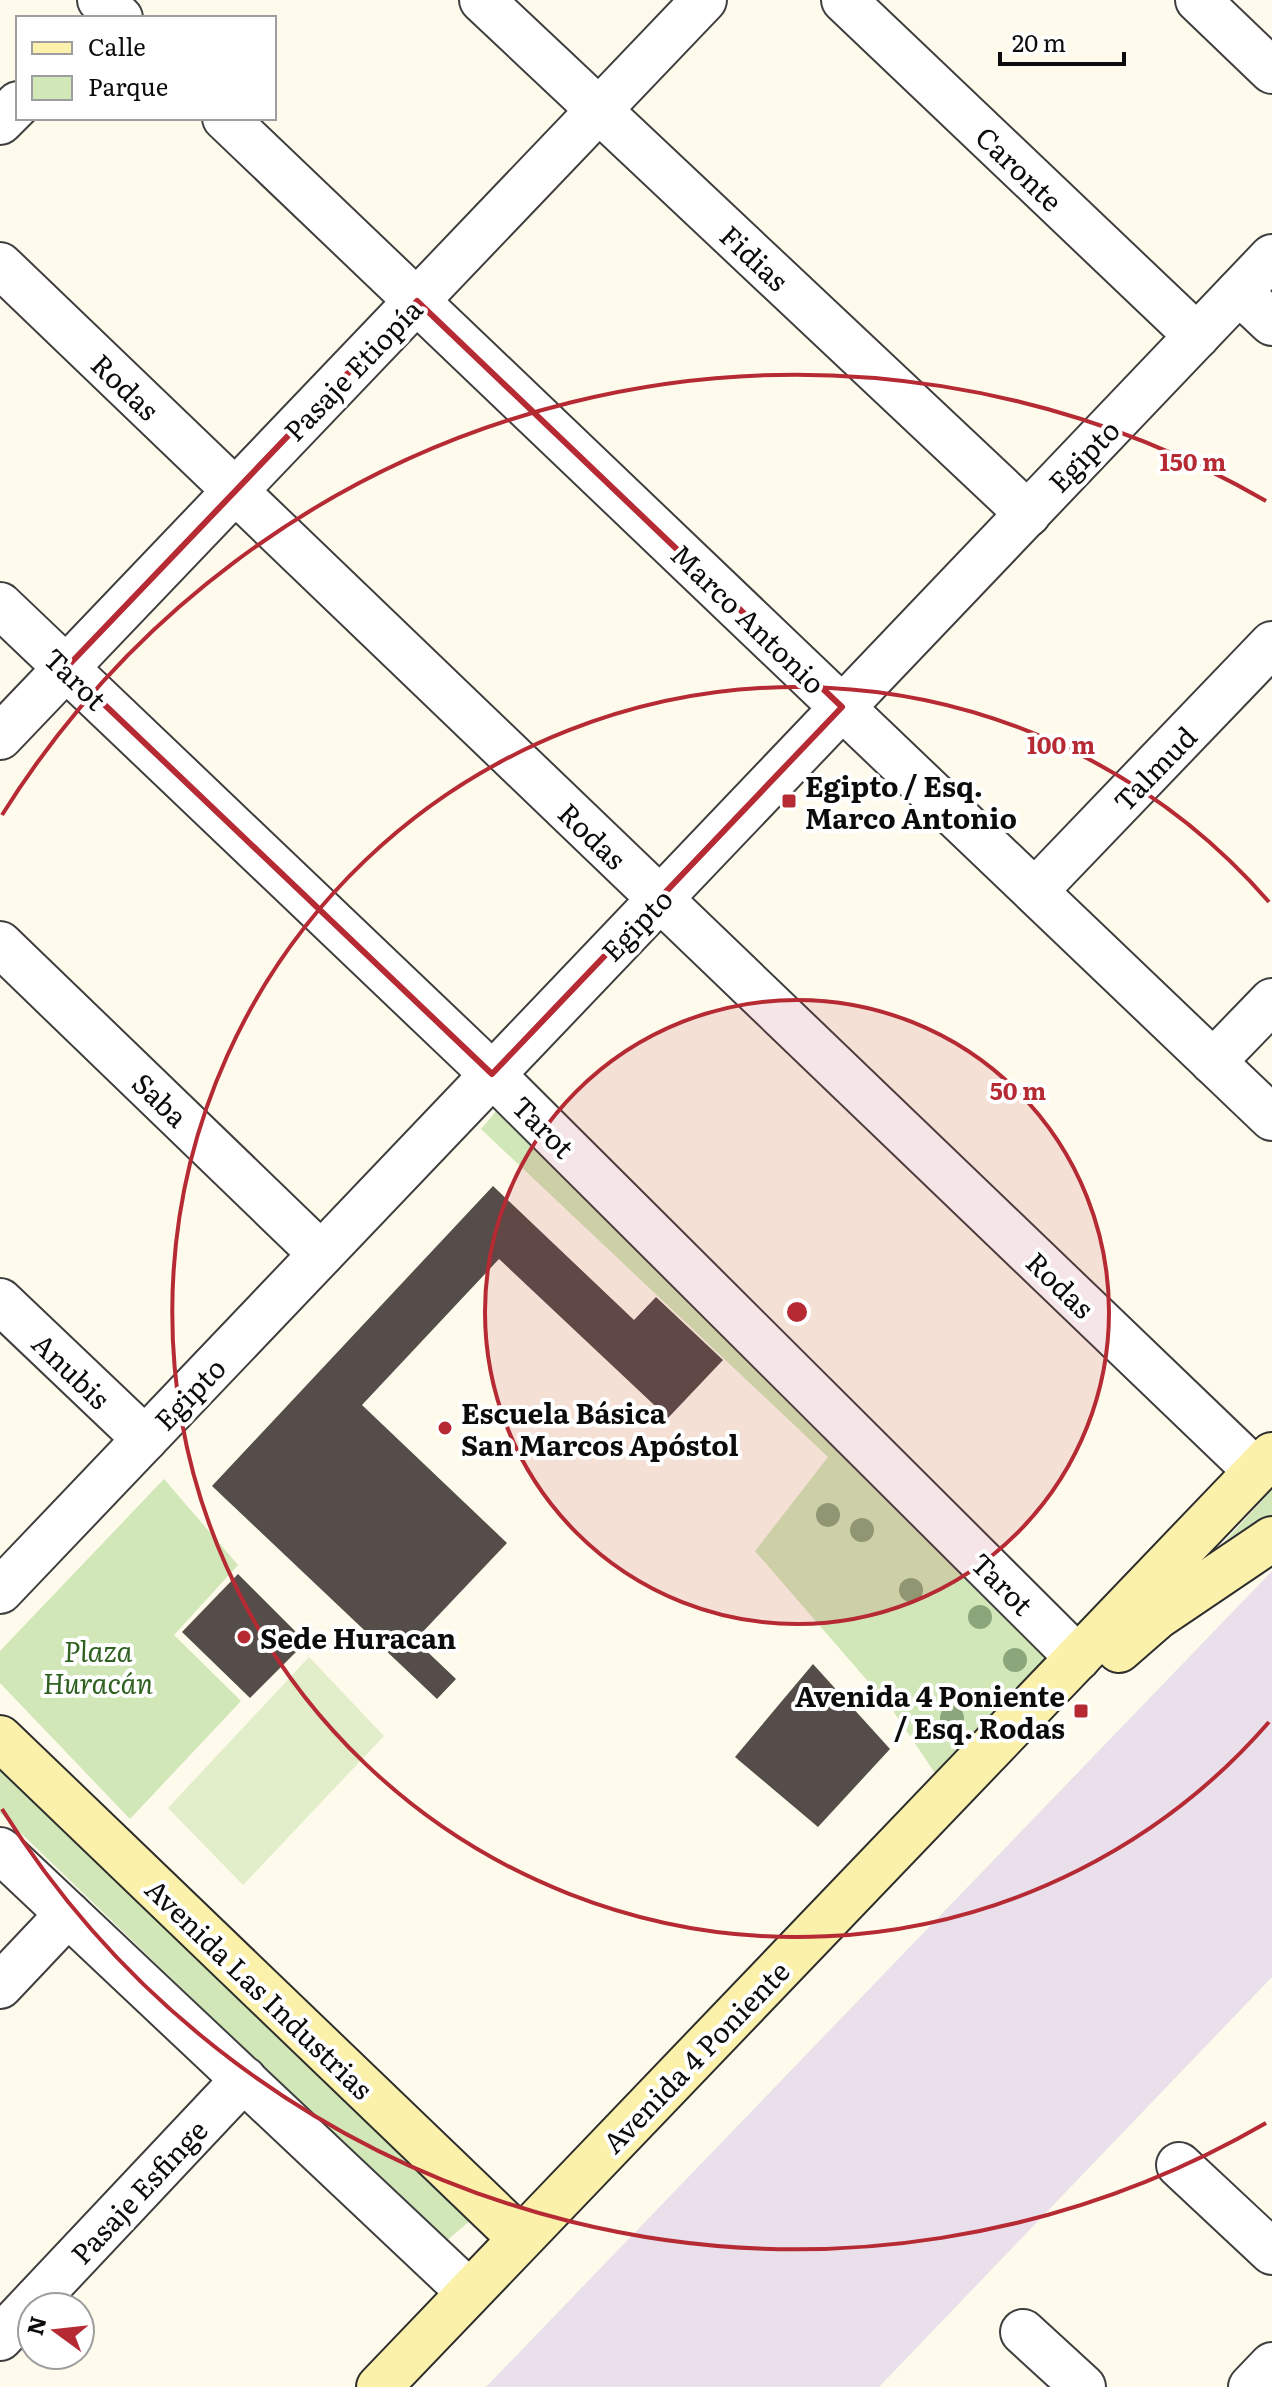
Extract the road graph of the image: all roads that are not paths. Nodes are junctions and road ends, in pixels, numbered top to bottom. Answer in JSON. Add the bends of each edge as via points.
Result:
{"nodes":[{"id":1,"x":482,"y":0,"type":"edge"},
{"id":2,"x":704,"y":0,"type":"edge"},
{"id":3,"x":844,"y":0,"type":"edge"},
{"id":4,"x":1198,"y":0,"type":"edge"},
{"id":5,"x":1272,"y":71,"type":"edge"},
{"id":6,"x":16,"y":106,"type":"edge"},
{"id":7,"x":599,"y":110,"type":"junction"},
{"id":8,"x":227,"y":120,"type":"edge"},
{"id":9,"x":0,"y":122,"type":"edge"},
{"id":10,"x":1272,"y":257,"type":"edge"},
{"id":11,"x":0,"y":265,"type":"edge"},
{"id":12,"x":1239,"y":292,"type":"junction"},
{"id":13,"x":417,"y":301,"type":"junction"},
{"id":14,"x":1272,"y":323,"type":"edge"},
{"id":15,"x":1197,"y":336,"type":"junction"},
{"id":16,"x":235,"y":491,"type":"junction"},
{"id":17,"x":1028,"y":514,"type":"junction"},
{"id":18,"x":0,"y":605,"type":"edge"},
{"id":19,"x":1272,"y":644,"type":"edge"},
{"id":20,"x":66,"y":668,"type":"junction"},
{"id":21,"x":842,"y":707,"type":"junction"},
{"id":22,"x":0,"y":737,"type":"edge"},
{"id":23,"x":1035,"y":891,"type":"junction"},
{"id":24,"x":660,"y":899,"type":"junction"},
{"id":25,"x":0,"y":944,"type":"edge"},
{"id":26,"x":1272,"y":1001,"type":"edge"},
{"id":27,"x":1213,"y":1062,"type":"junction"},
{"id":28,"x":492,"y":1074,"type":"junction"},
{"id":29,"x":1272,"y":1118,"type":"edge"},
{"id":30,"x":321,"y":1254,"type":"junction"},
{"id":31,"x":0,"y":1301,"type":"edge"},
{"id":32,"x":145,"y":1439,"type":"junction"},
{"id":33,"x":1264,"y":1463,"type":"edge"},
{"id":34,"x":1272,"y":1539,"type":"edge"},
{"id":35,"x":0,"y":1591,"type":"edge"},
{"id":36,"x":1078,"y":1658,"type":"junction"},
{"id":37,"x":1013,"y":1726,"type":"junction"},
{"id":38,"x":0,"y":1738,"type":"edge"},
{"id":39,"x":0,"y":1850,"type":"edge"},
{"id":40,"x":68,"y":1914,"type":"junction"},
{"id":41,"x":0,"y":1986,"type":"edge"},
{"id":42,"x":244,"y":2079,"type":"junction"},
{"id":43,"x":1179,"y":2165,"type":"dead end"},
{"id":44,"x":520,"y":2238,"type":"junction"},
{"id":45,"x":1272,"y":2252,"type":"edge"},
{"id":46,"x":469,"y":2292,"type":"junction"},
{"id":47,"x":1023,"y":2332,"type":"dead end"},
{"id":48,"x":0,"y":2338,"type":"edge"},
{"id":49,"x":1272,"y":2365,"type":"edge"},
{"id":50,"x":379,"y":2387,"type":"edge"},
{"id":51,"x":1083,"y":2387,"type":"edge"},
{"id":52,"x":1251,"y":2387,"type":"edge"}],
"edges":[{"from":1,"to":7,"type":"street","name":"Fidias"},
{"from":2,"to":7,"type":"street","name":"Pasaje Etiopía"},
{"from":3,"to":15,"type":"street","name":"Caronte"},
{"from":4,"to":5,"type":"street"},
{"from":6,"to":9,"type":"street"},
{"from":7,"to":13,"type":"street","name":"Pasaje Etiopía"},
{"from":7,"to":17,"type":"street","name":"Fidias"},
{"from":8,"to":13,"type":"street","name":"Marco Antonio"},
{"from":10,"to":12,"type":"street","name":"Egipto"},
{"from":11,"to":16,"type":"street","name":"Rodas"},
{"from":12,"to":14,"type":"street"},
{"from":12,"to":15,"type":"street","name":"Egipto"},
{"from":13,"to":16,"type":"street","name":"Pasaje Etiopía"},
{"from":13,"to":21,"type":"street","name":"Marco Antonio"},
{"from":15,"to":17,"type":"street","name":"Egipto"},
{"from":16,"to":20,"type":"street","name":"Pasaje Etiopía"},
{"from":16,"to":24,"type":"street","name":"Rodas"},
{"from":17,"to":21,"type":"street","name":"Egipto"},
{"from":18,"to":20,"type":"street","name":"Tarot"},
{"from":19,"to":23,"type":"street","name":"Talmud"},
{"from":20,"to":22,"type":"street","name":"Pasaje Etiopía"},
{"from":20,"to":28,"type":"street","name":"Tarot"},
{"from":21,"to":23,"type":"street","name":"Marco Antonio"},
{"from":21,"to":24,"type":"street","name":"Egipto"},
{"from":23,"to":27,"type":"street","name":"Marco Antonio"},
{"from":24,"to":28,"type":"street","name":"Egipto"},
{"from":24,"to":33,"type":"street","name":"Rodas"},
{"from":25,"to":30,"type":"street","name":"Saba"},
{"from":26,"to":27,"type":"street"},
{"from":27,"to":29,"type":"street","name":"Marco Antonio"},
{"from":28,"to":30,"type":"street","name":"Egipto"},
{"from":28,"to":36,"type":"street","name":"Tarot"},
{"from":30,"to":32,"type":"street","name":"Egipto"},
{"from":31,"to":32,"type":"street","name":"Anubis"},
{"from":32,"to":35,"type":"street","name":"Egipto"},
{"from":33,"to":36,"type":"street","name":"Avenida 4 Poniente"},
{"from":34,"to":37,"type":"street","name":"Avenida 4 Poniente","via":[[1158,1616],[1099,1668]]},
{"from":36,"to":37,"type":"street","name":"Avenida 4 Poniente"},
{"from":37,"to":44,"type":"street","name":"Avenida 4 Poniente"},
{"from":38,"to":44,"type":"street","name":"Avenida Las Industrias"},
{"from":39,"to":40,"type":"street"},
{"from":40,"to":41,"type":"street"},
{"from":40,"to":42,"type":"street"},
{"from":42,"to":46,"type":"street"},
{"from":42,"to":48,"type":"street","name":"Pasaje Esfinge"},
{"from":43,"to":45,"type":"street"},
{"from":44,"to":46,"type":"street","name":"Avenida 4 Poniente"},
{"from":46,"to":50,"type":"street","name":"Avenida 4 Poniente"},
{"from":47,"to":51,"type":"street"},
{"from":49,"to":52,"type":"street"}]}
